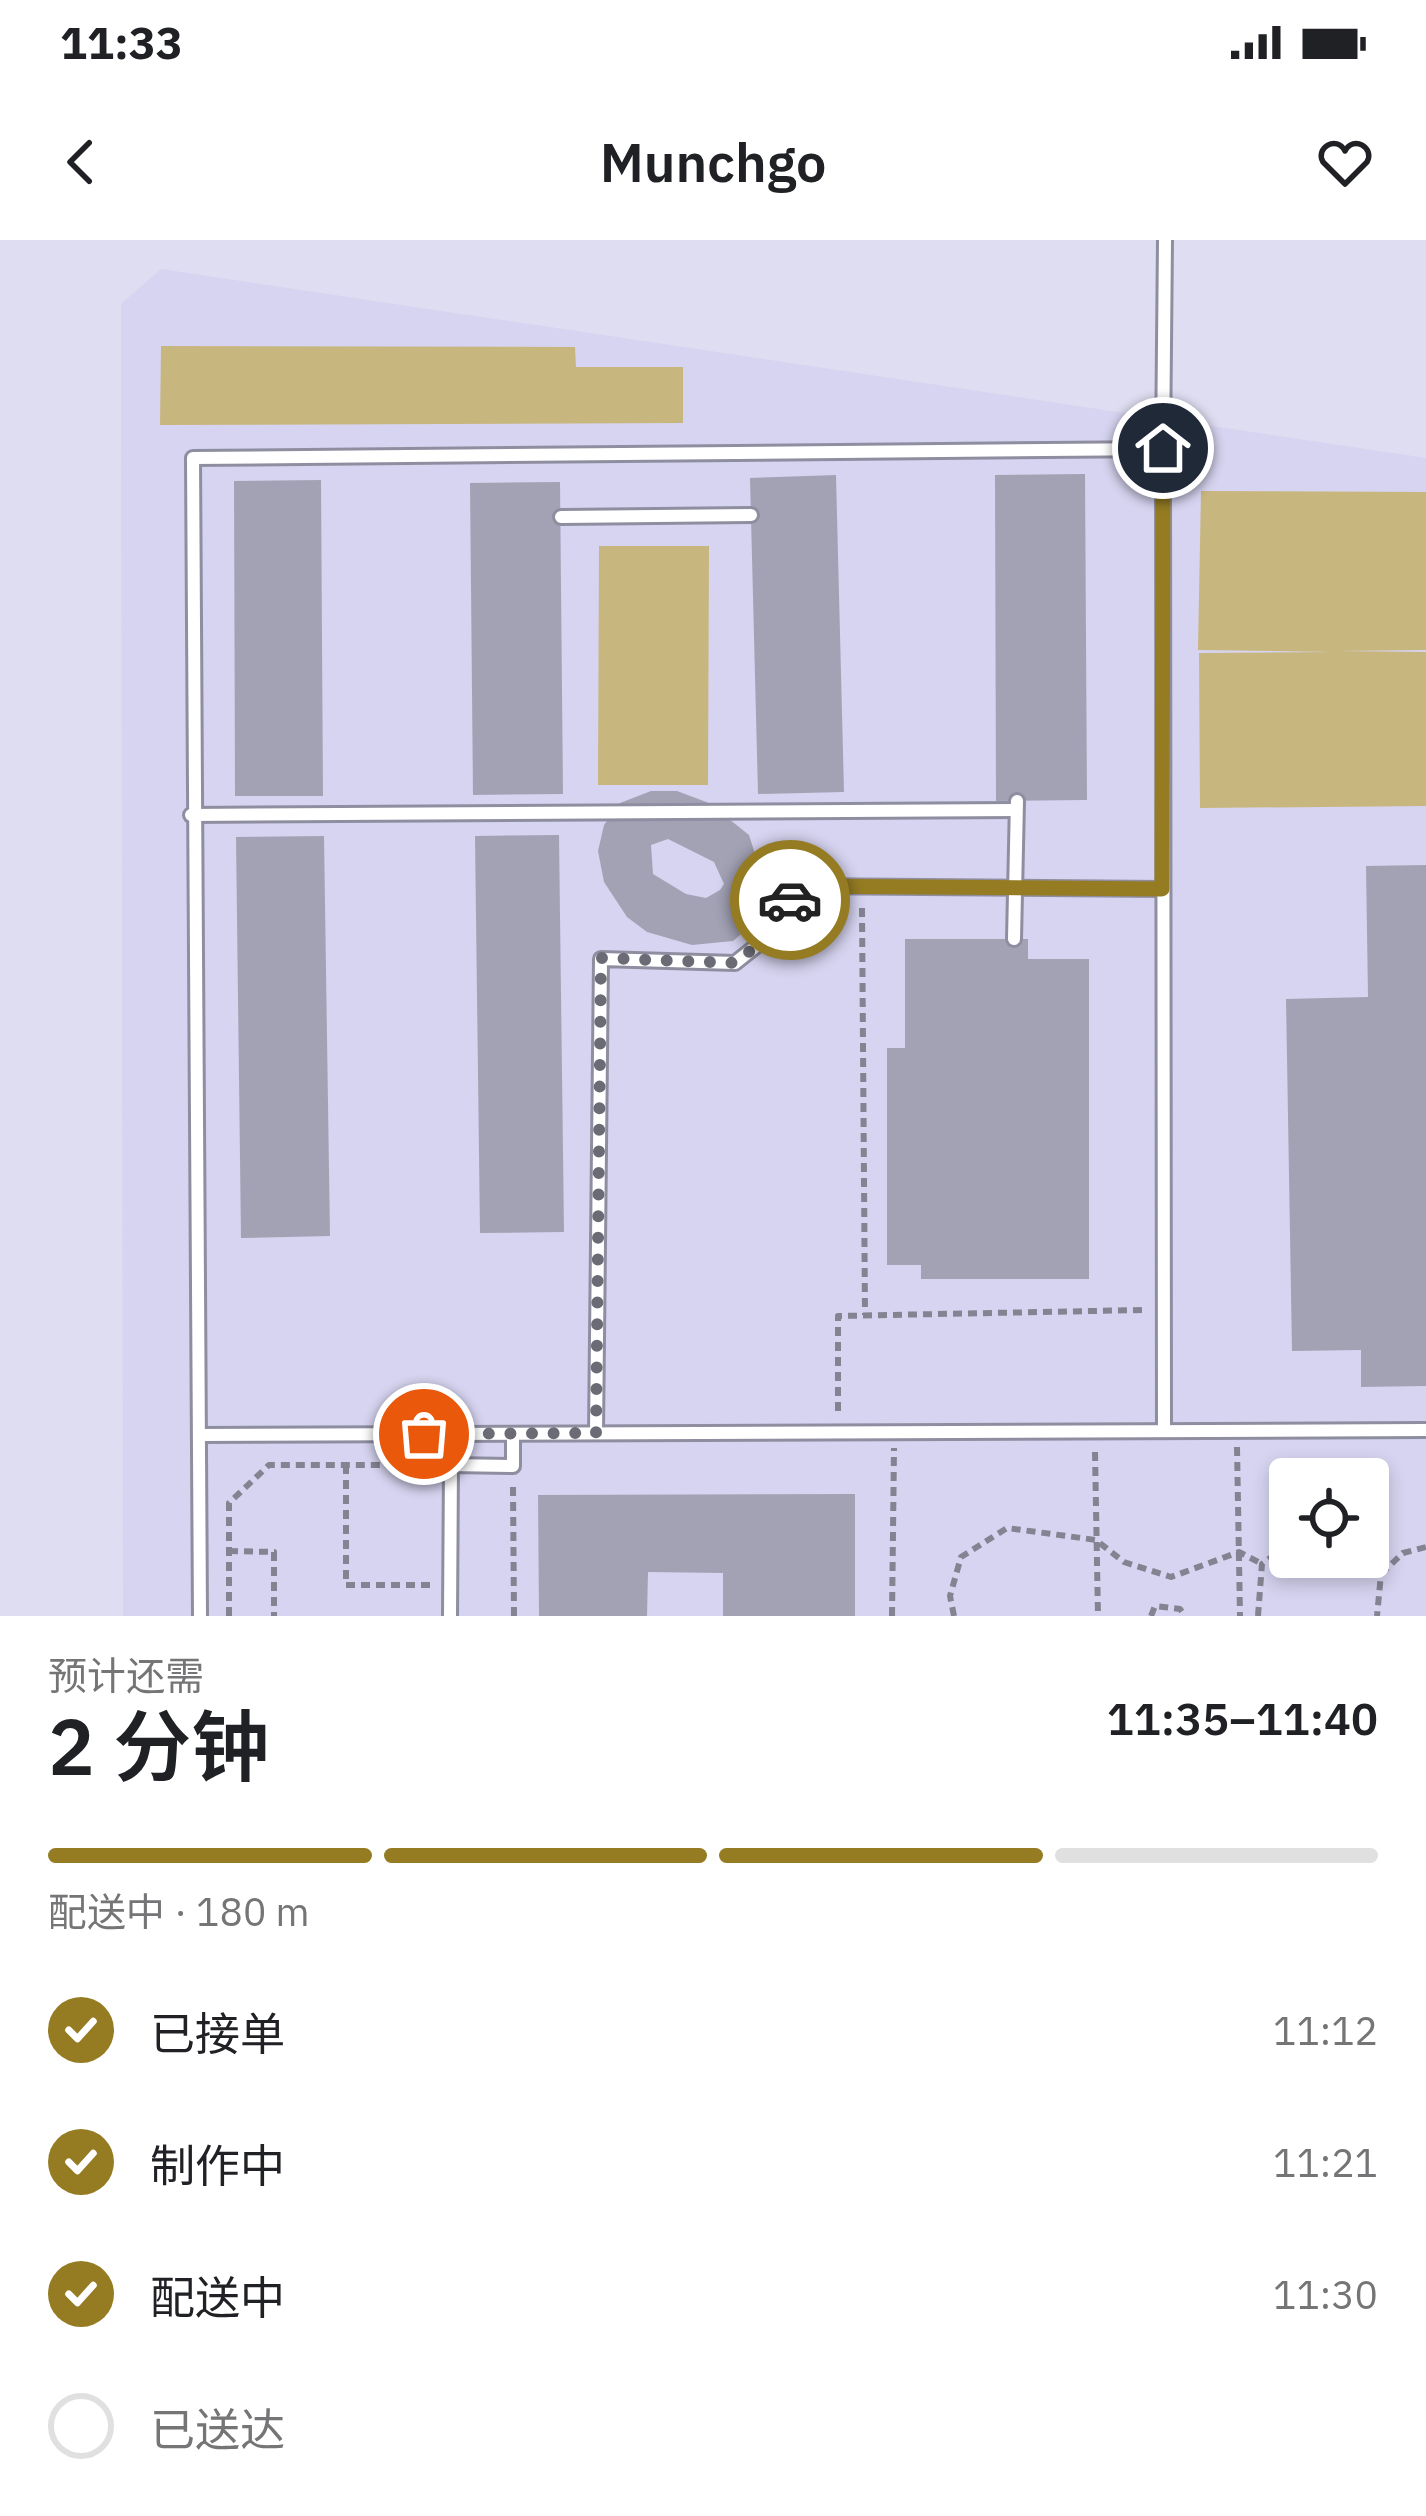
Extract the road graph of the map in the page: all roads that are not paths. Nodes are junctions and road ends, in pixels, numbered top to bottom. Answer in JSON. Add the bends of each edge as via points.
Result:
{"nodes":[{"id":1,"x":1165,"y":240,"type":"edge"},
{"id":2,"x":1163,"y":448,"type":"junction"},
{"id":3,"x":752,"y":515,"type":"dead end"},
{"id":4,"x":561,"y":517,"type":"dead end"},
{"id":5,"x":191,"y":815,"type":"junction"},
{"id":6,"x":1016,"y":888,"type":"junction"},
{"id":7,"x":1162,"y":889,"type":"junction"},
{"id":8,"x":1015,"y":939,"type":"dead end"},
{"id":9,"x":1426,"y":1430,"type":"edge"},
{"id":10,"x":1164,"y":1431,"type":"junction"},
{"id":11,"x":596,"y":1433,"type":"junction"},
{"id":12,"x":513,"y":1434,"type":"junction"},
{"id":13,"x":200,"y":1435,"type":"junction"},
{"id":14,"x":200,"y":1616,"type":"edge"},
{"id":15,"x":450,"y":1616,"type":"edge"}],
"edges":[{"from":1,"to":2,"type":"lane"},
{"from":2,"to":5,"type":"lane","via":[[193,458]]},
{"from":2,"to":7,"type":"lane"},
{"from":3,"to":4,"type":"lane"},
{"from":5,"to":6,"type":"lane","via":[[1016,806]]},
{"from":5,"to":13,"type":"lane"},
{"from":6,"to":7,"type":"lane"},
{"from":6,"to":8,"type":"lane"},
{"from":6,"to":11,"type":"lane","via":[[797,886],[765,939],[735,963],[601,958]]},
{"from":7,"to":10,"type":"lane"},
{"from":9,"to":10,"type":"lane"},
{"from":10,"to":11,"type":"lane"},
{"from":11,"to":12,"type":"lane"},
{"from":12,"to":13,"type":"lane"},
{"from":12,"to":15,"type":"lane","via":[[513,1466],[451,1465]]},
{"from":13,"to":14,"type":"lane"}]}
